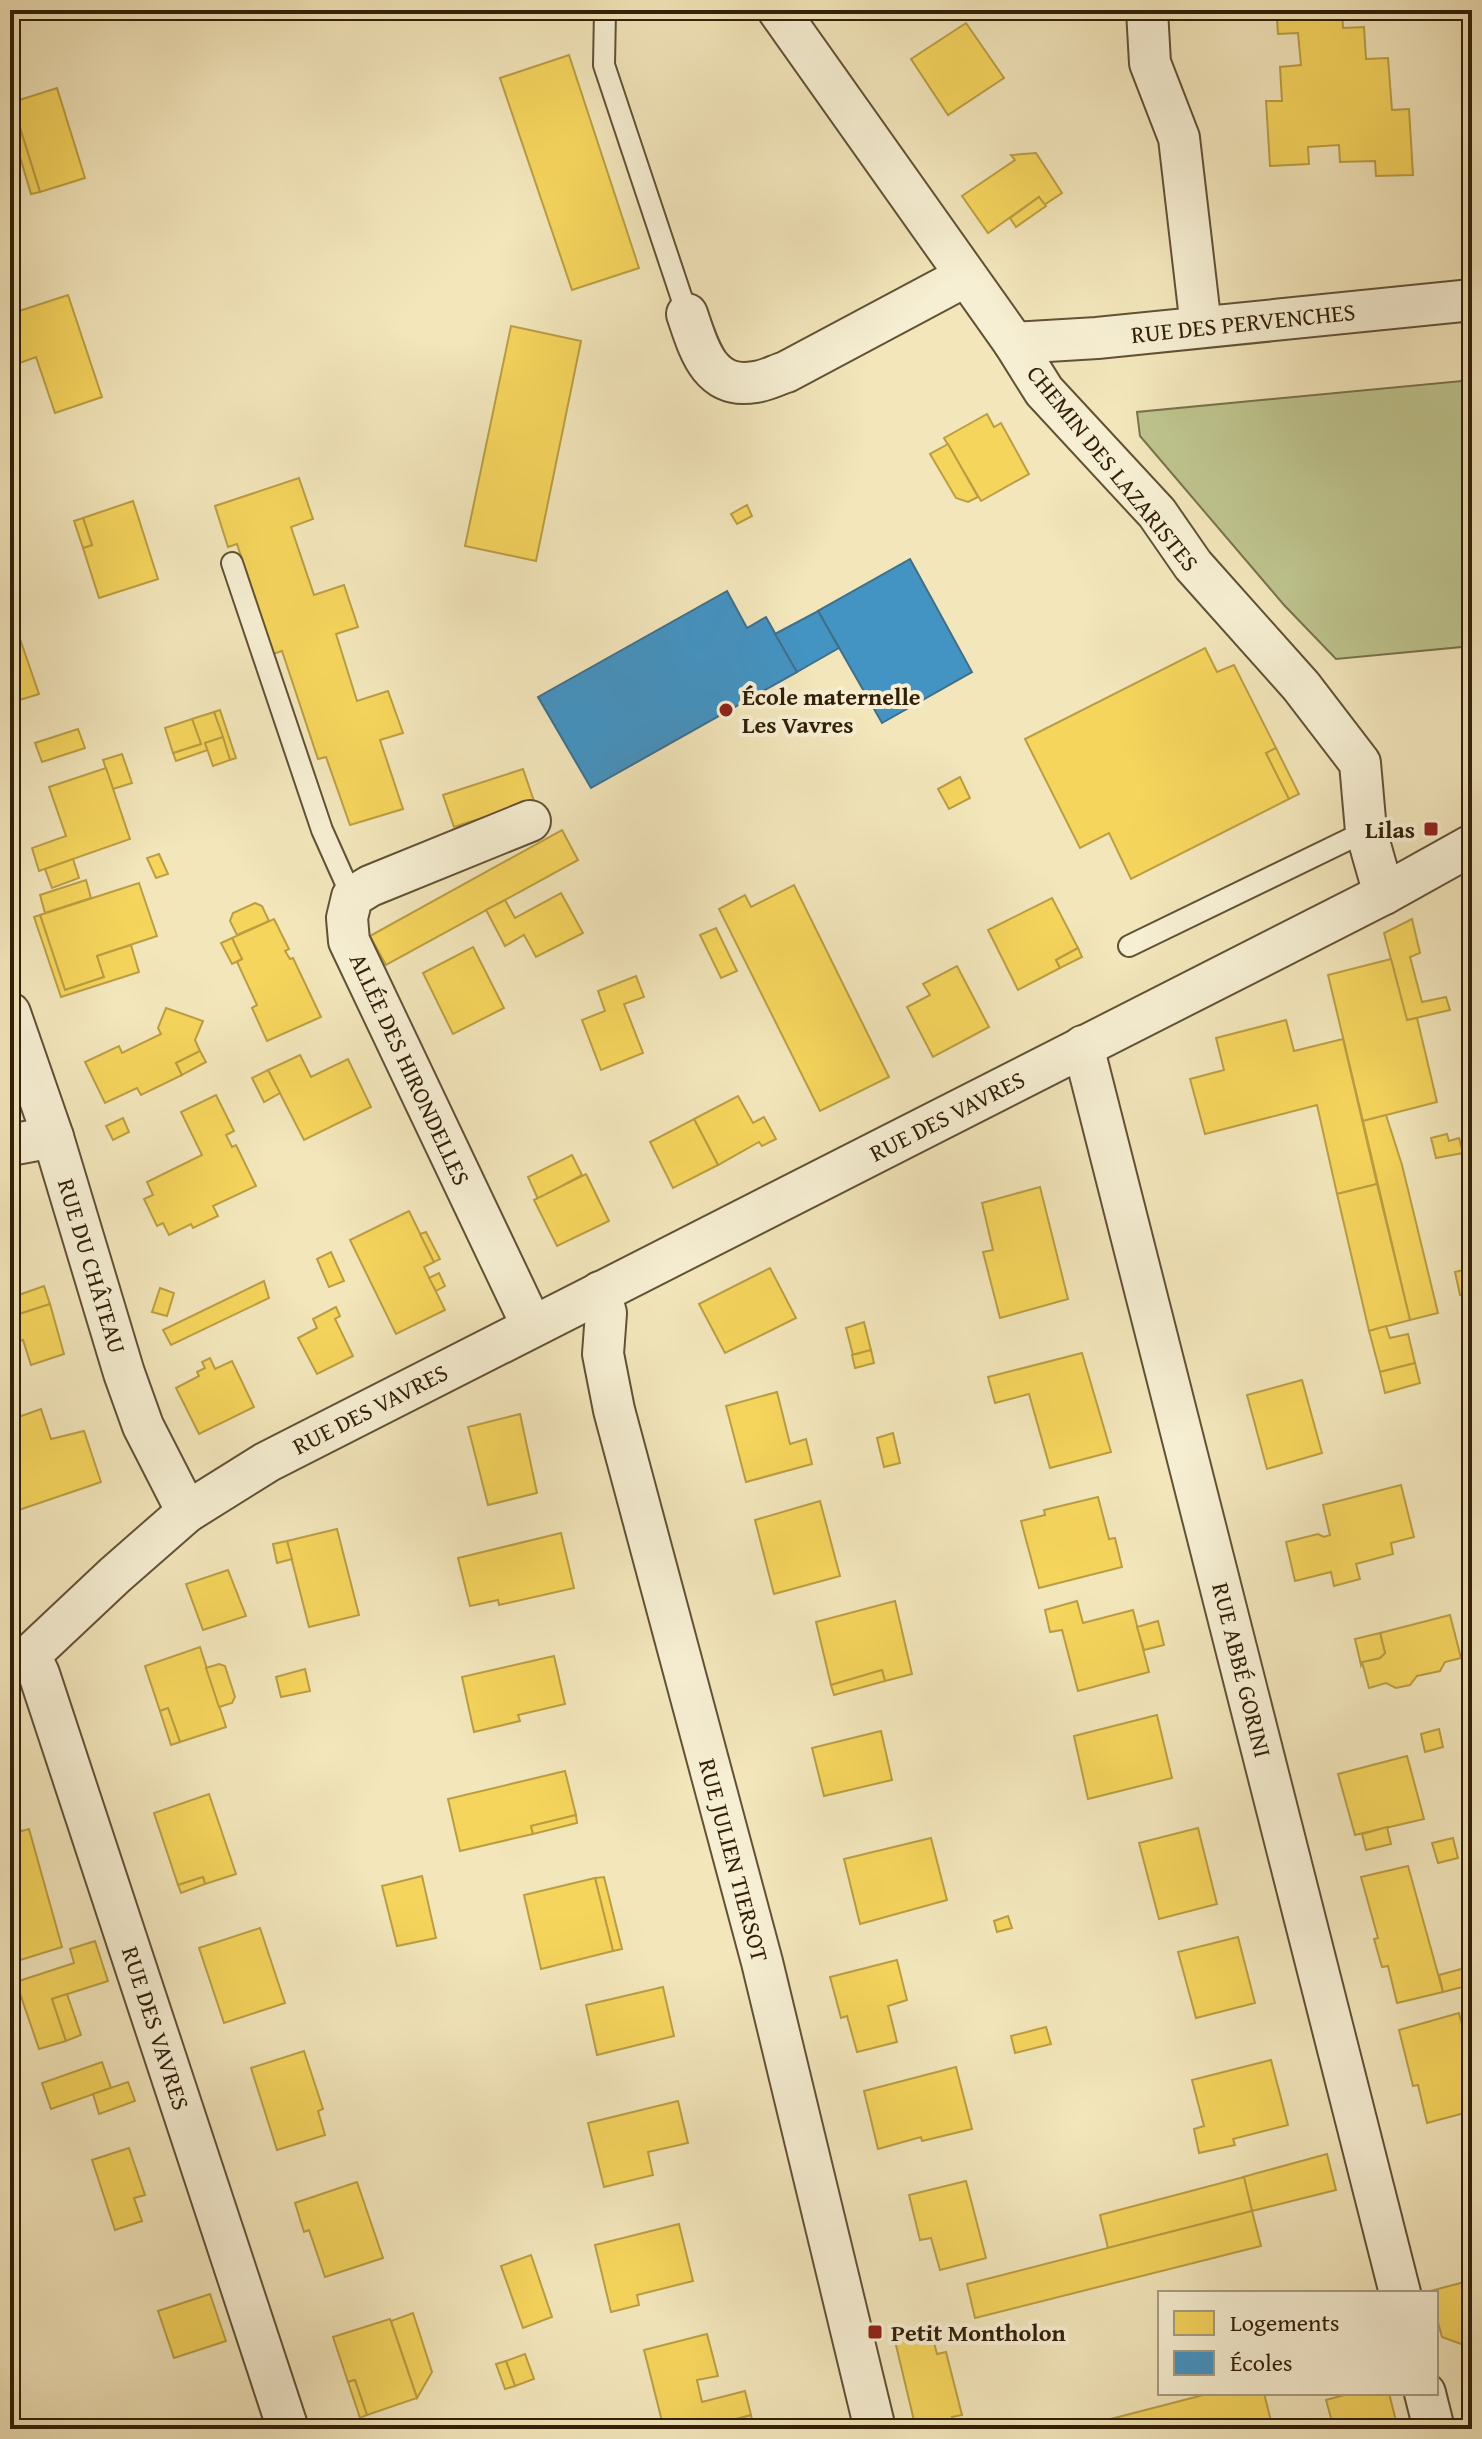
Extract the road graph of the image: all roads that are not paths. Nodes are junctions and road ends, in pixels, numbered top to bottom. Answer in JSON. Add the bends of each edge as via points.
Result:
{"nodes":[{"id":1,"x":605,"y":10,"type":"edge"},
{"id":2,"x":778,"y":10,"type":"edge"},
{"id":3,"x":1147,"y":10,"type":"edge"},
{"id":4,"x":966,"y":276,"type":"junction"},
{"id":5,"x":1472,"y":300,"type":"edge"},
{"id":6,"x":687,"y":314,"type":"joint"},
{"id":7,"x":1201,"y":327,"type":"junction"},
{"id":8,"x":1014,"y":343,"type":"junction"},
{"id":9,"x":232,"y":563,"type":"dead end"},
{"id":10,"x":530,"y":821,"type":"dead end"},
{"id":11,"x":1366,"y":831,"type":"junction"},
{"id":12,"x":1472,"y":845,"type":"edge"},
{"id":13,"x":1384,"y":894,"type":"junction"},
{"id":14,"x":352,"y":897,"type":"junction"},
{"id":15,"x":1129,"y":946,"type":"dead end"},
{"id":16,"x":10,"y":1013,"type":"edge"},
{"id":17,"x":1083,"y":1046,"type":"junction"},
{"id":18,"x":53,"y":1137,"type":"junction"},
{"id":19,"x":10,"y":1145,"type":"edge"},
{"id":20,"x":600,"y":1292,"type":"junction"},
{"id":21,"x":532,"y":1326,"type":"junction"},
{"id":22,"x":187,"y":1512,"type":"junction"},
{"id":23,"x":20,"y":1665,"type":"edge"},
{"id":24,"x":1399,"y":2291,"type":"edge"},
{"id":25,"x":1426,"y":2395,"type":"edge"},
{"id":26,"x":288,"y":2429,"type":"edge"},
{"id":27,"x":875,"y":2429,"type":"edge"},
{"id":28,"x":1434,"y":2429,"type":"edge"}],
"edges":[{"from":1,"to":6,"type":"lane","via":[[604,65]]},
{"from":2,"to":4,"type":"street","name":"CHEMIN DES LAZARISTES"},
{"from":3,"to":7,"type":"street","via":[[1150,63],[1179,138]]},
{"from":4,"to":6,"type":"street","via":[[786,372],[756,382],[732,383],[714,372]]},
{"from":4,"to":8,"type":"street","name":"CHEMIN DES LAZARISTES"},
{"from":5,"to":7,"type":"street","name":"RUE DES PERVENCHES"},
{"from":7,"to":8,"type":"street","name":"RUE DES PERVENCHES"},
{"from":8,"to":11,"type":"street","name":"CHEMIN DES LAZARISTES","via":[[1044,391],[1157,513],[1193,565],[1301,686],[1360,763]]},
{"from":9,"to":14,"type":"lane","via":[[322,830]]},
{"from":10,"to":14,"type":"street"},
{"from":11,"to":13,"type":"street","name":"CHEMIN DES LAZARISTES"},
{"from":11,"to":15,"type":"lane"},
{"from":12,"to":13,"type":"street","name":"RUE DES VAVRES"},
{"from":13,"to":17,"type":"street","name":"RUE DES VAVRES"},
{"from":14,"to":21,"type":"street","name":"ALLÉE DES HIRONDELLES","via":[[349,941]]},
{"from":16,"to":18,"type":"street","name":"RUE DU CHÂTEAU"},
{"from":17,"to":20,"type":"street","name":"RUE DES VAVRES"},
{"from":17,"to":24,"type":"street","name":"RUE ABBÉ GORINI"},
{"from":18,"to":19,"type":"street"},
{"from":18,"to":22,"type":"street","name":"RUE DU CHÂTEAU","via":[[124,1373],[143,1426]]},
{"from":20,"to":21,"type":"street","name":"RUE DES VAVRES"},
{"from":20,"to":27,"type":"street","name":"RUE JULIEN TIERSOT","via":[[606,1313],[603,1354],[614,1410],[762,1962]]},
{"from":21,"to":22,"type":"street","name":"RUE DES VAVRES","via":[[267,1462]]},
{"from":22,"to":23,"type":"street","name":"RUE DES VAVRES"},
{"from":23,"to":26,"type":"street","name":"RUE DES VAVRES","via":[[39,1674]]},
{"from":25,"to":28,"type":"street"}]}
